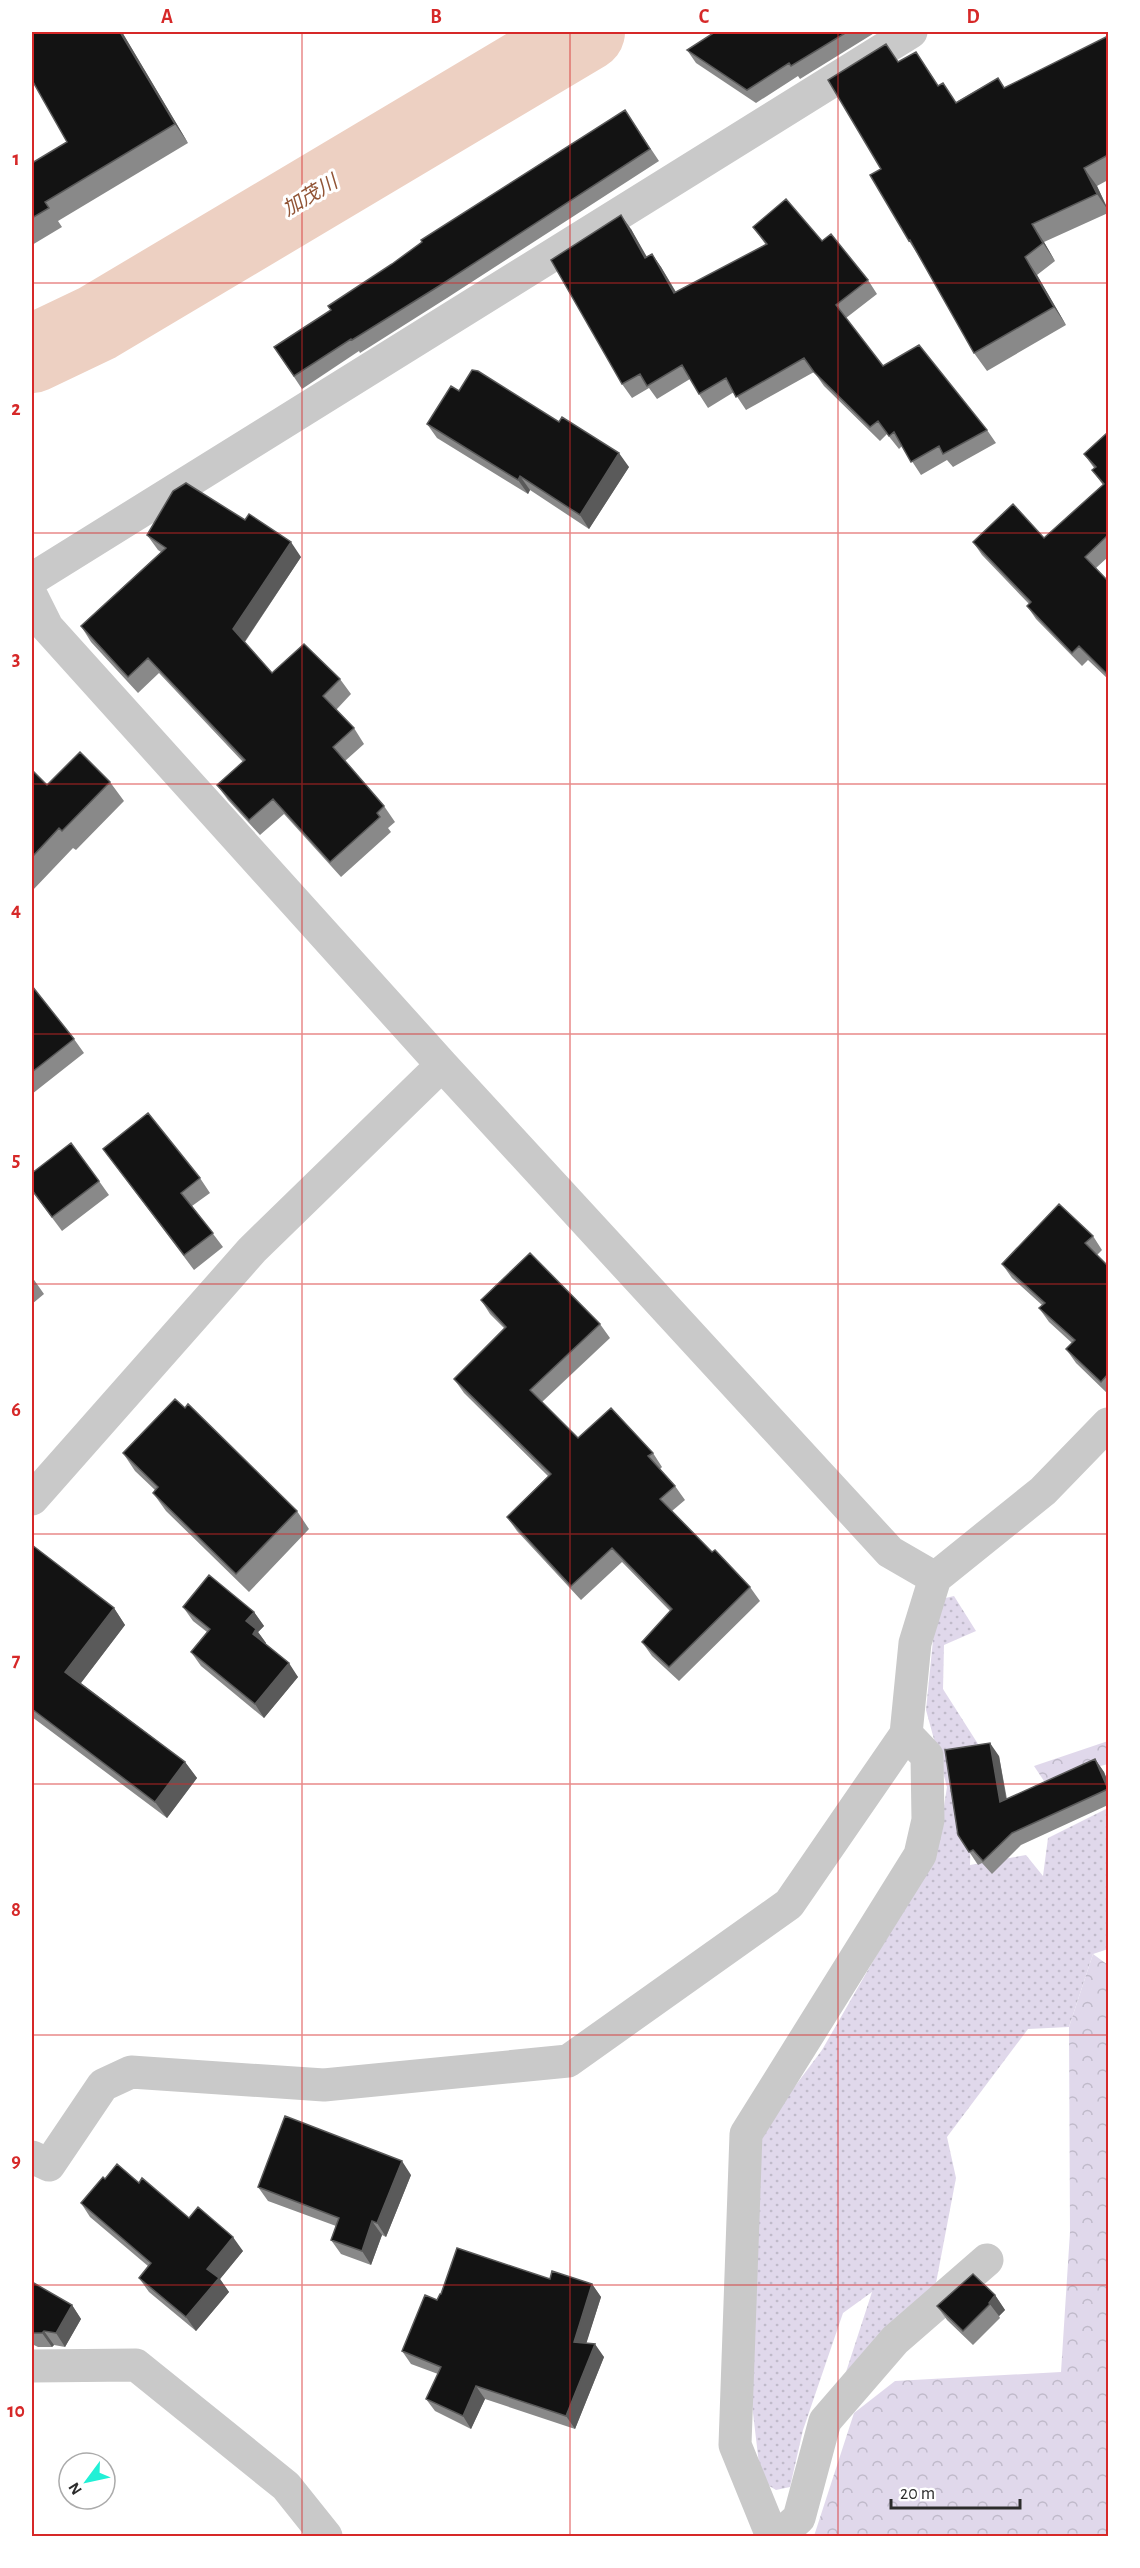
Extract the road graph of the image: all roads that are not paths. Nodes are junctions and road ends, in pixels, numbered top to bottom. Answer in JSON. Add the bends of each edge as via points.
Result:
{"nodes":[{"id":1,"x":911,"y":32,"type":"edge"},
{"id":2,"x":32,"y":579,"type":"edge"},
{"id":3,"x":32,"y":597,"type":"edge"},
{"id":4,"x":442,"y":1065,"type":"junction"},
{"id":5,"x":1108,"y":1424,"type":"edge"},
{"id":6,"x":32,"y":1499,"type":"edge"},
{"id":7,"x":935,"y":1578,"type":"junction"},
{"id":8,"x":906,"y":1734,"type":"junction"},
{"id":9,"x":32,"y":2157,"type":"edge"},
{"id":10,"x":987,"y":2260,"type":"dead end"},
{"id":11,"x":32,"y":2366,"type":"edge"},
{"id":12,"x":326,"y":2536,"type":"edge"},
{"id":13,"x":772,"y":2536,"type":"edge"},
{"id":14,"x":779,"y":2536,"type":"edge"}],
"edges":[{"from":1,"to":2,"type":"street"},
{"from":3,"to":4,"type":"street","via":[[47,627]]},
{"from":4,"to":6,"type":"street","via":[[252,1250]]},
{"from":4,"to":7,"type":"street","via":[[890,1552]]},
{"from":5,"to":7,"type":"street","via":[[1043,1491]]},
{"from":7,"to":8,"type":"street","via":[[915,1644]]},
{"from":8,"to":9,"type":"street","via":[[789,1904],[568,2061],[324,2085],[131,2072],[103,2085],[49,2165]]},
{"from":8,"to":13,"type":"street","via":[[927,1756],[928,1820],[921,1855],[746,2134],[735,2445]]},
{"from":10,"to":14,"type":"street","via":[[895,2340],[825,2421],[799,2518]]},
{"from":11,"to":12,"type":"street","via":[[136,2366],[286,2486]]}]}
